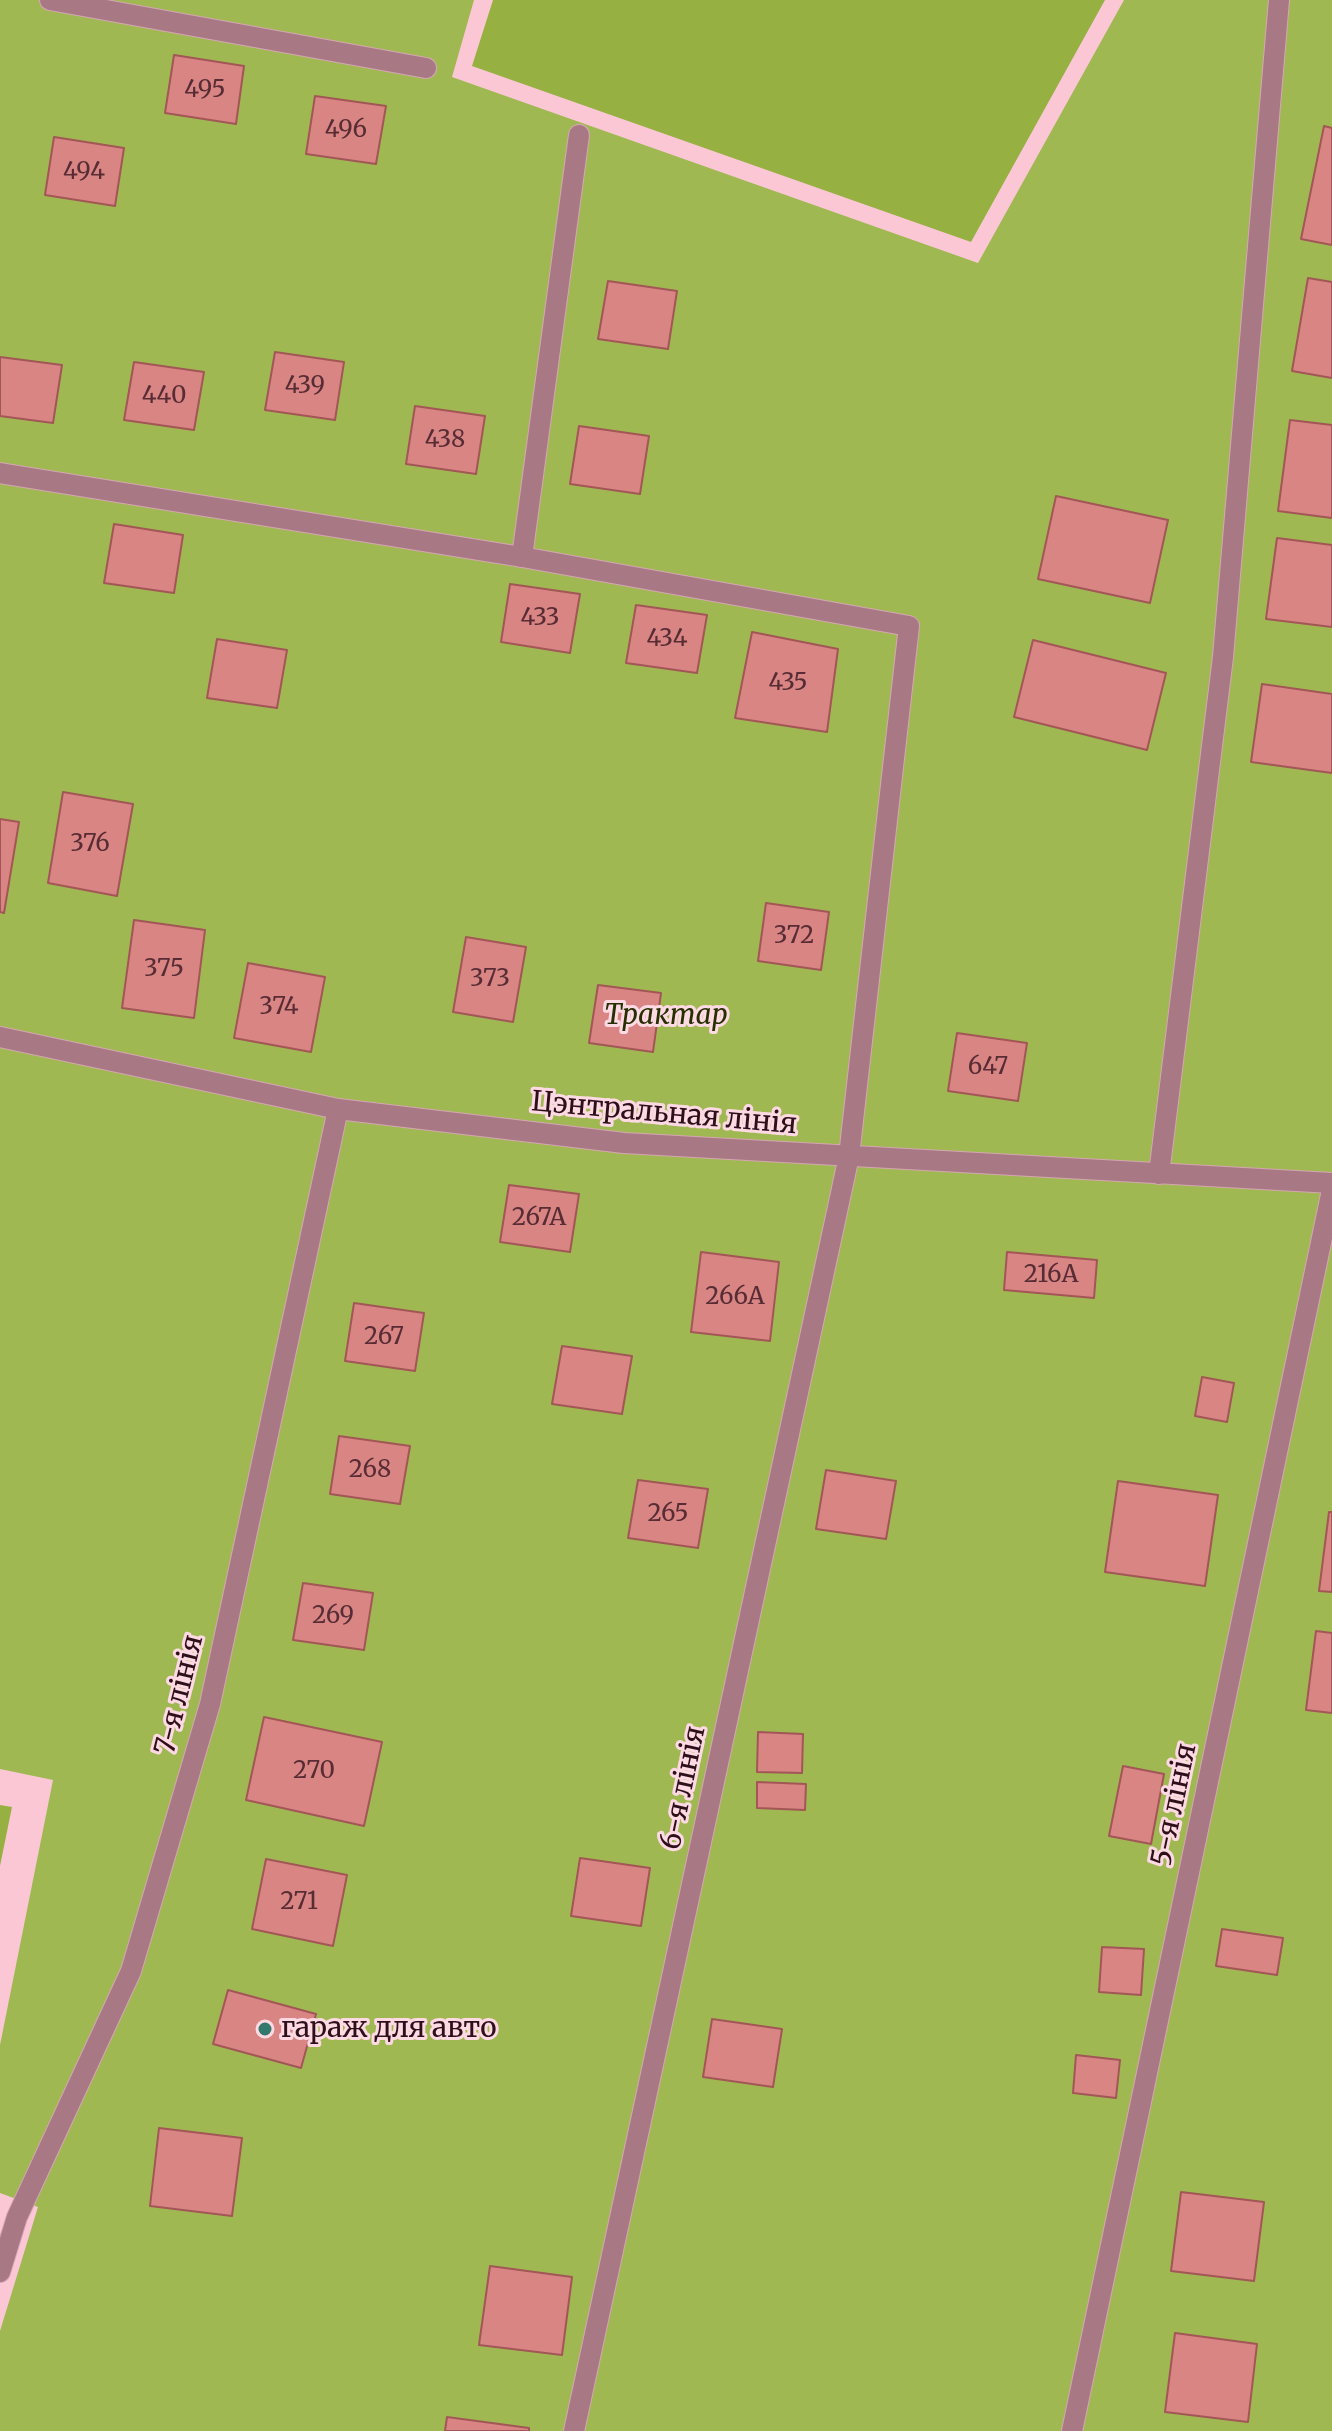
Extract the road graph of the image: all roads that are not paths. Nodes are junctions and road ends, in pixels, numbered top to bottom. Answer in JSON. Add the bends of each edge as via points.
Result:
{"nodes":[{"id":1,"x":50,"y":0,"type":"edge"},
{"id":2,"x":1279,"y":0,"type":"edge"},
{"id":3,"x":426,"y":68,"type":"dead end"},
{"id":4,"x":579,"y":135,"type":"dead end"},
{"id":5,"x":0,"y":473,"type":"edge"},
{"id":6,"x":522,"y":557,"type":"junction"},
{"id":7,"x":0,"y":1037,"type":"edge"},
{"id":8,"x":338,"y":1109,"type":"junction"},
{"id":9,"x":849,"y":1156,"type":"junction"},
{"id":10,"x":1159,"y":1174,"type":"junction"},
{"id":11,"x":1332,"y":1183,"type":"edge"},
{"id":12,"x":1332,"y":1190,"type":"edge"},
{"id":13,"x":0,"y":2272,"type":"edge"},
{"id":14,"x":574,"y":2431,"type":"edge"},
{"id":15,"x":1072,"y":2431,"type":"edge"}],
"edges":[{"from":1,"to":3,"type":"street"},
{"from":2,"to":10,"type":"street","via":[[1223,657]]},
{"from":4,"to":6,"type":"street"},
{"from":5,"to":6,"type":"street"},
{"from":6,"to":9,"type":"street","name":"6-я лінія","via":[[909,626]]},
{"from":7,"to":8,"type":"street","name":"Цэнтральная лінія"},
{"from":8,"to":9,"type":"street","name":"Цэнтральная лінія","via":[[624,1143]]},
{"from":8,"to":13,"type":"street","name":"7-я лінія","via":[[210,1704],[131,1971],[17,2217]]},
{"from":9,"to":10,"type":"street","name":"Цэнтральная лінія"},
{"from":9,"to":14,"type":"street","name":"6-я лінія"},
{"from":10,"to":11,"type":"street","name":"Цэнтральная лінія"},
{"from":12,"to":15,"type":"street","name":"5-я лінія"}]}
